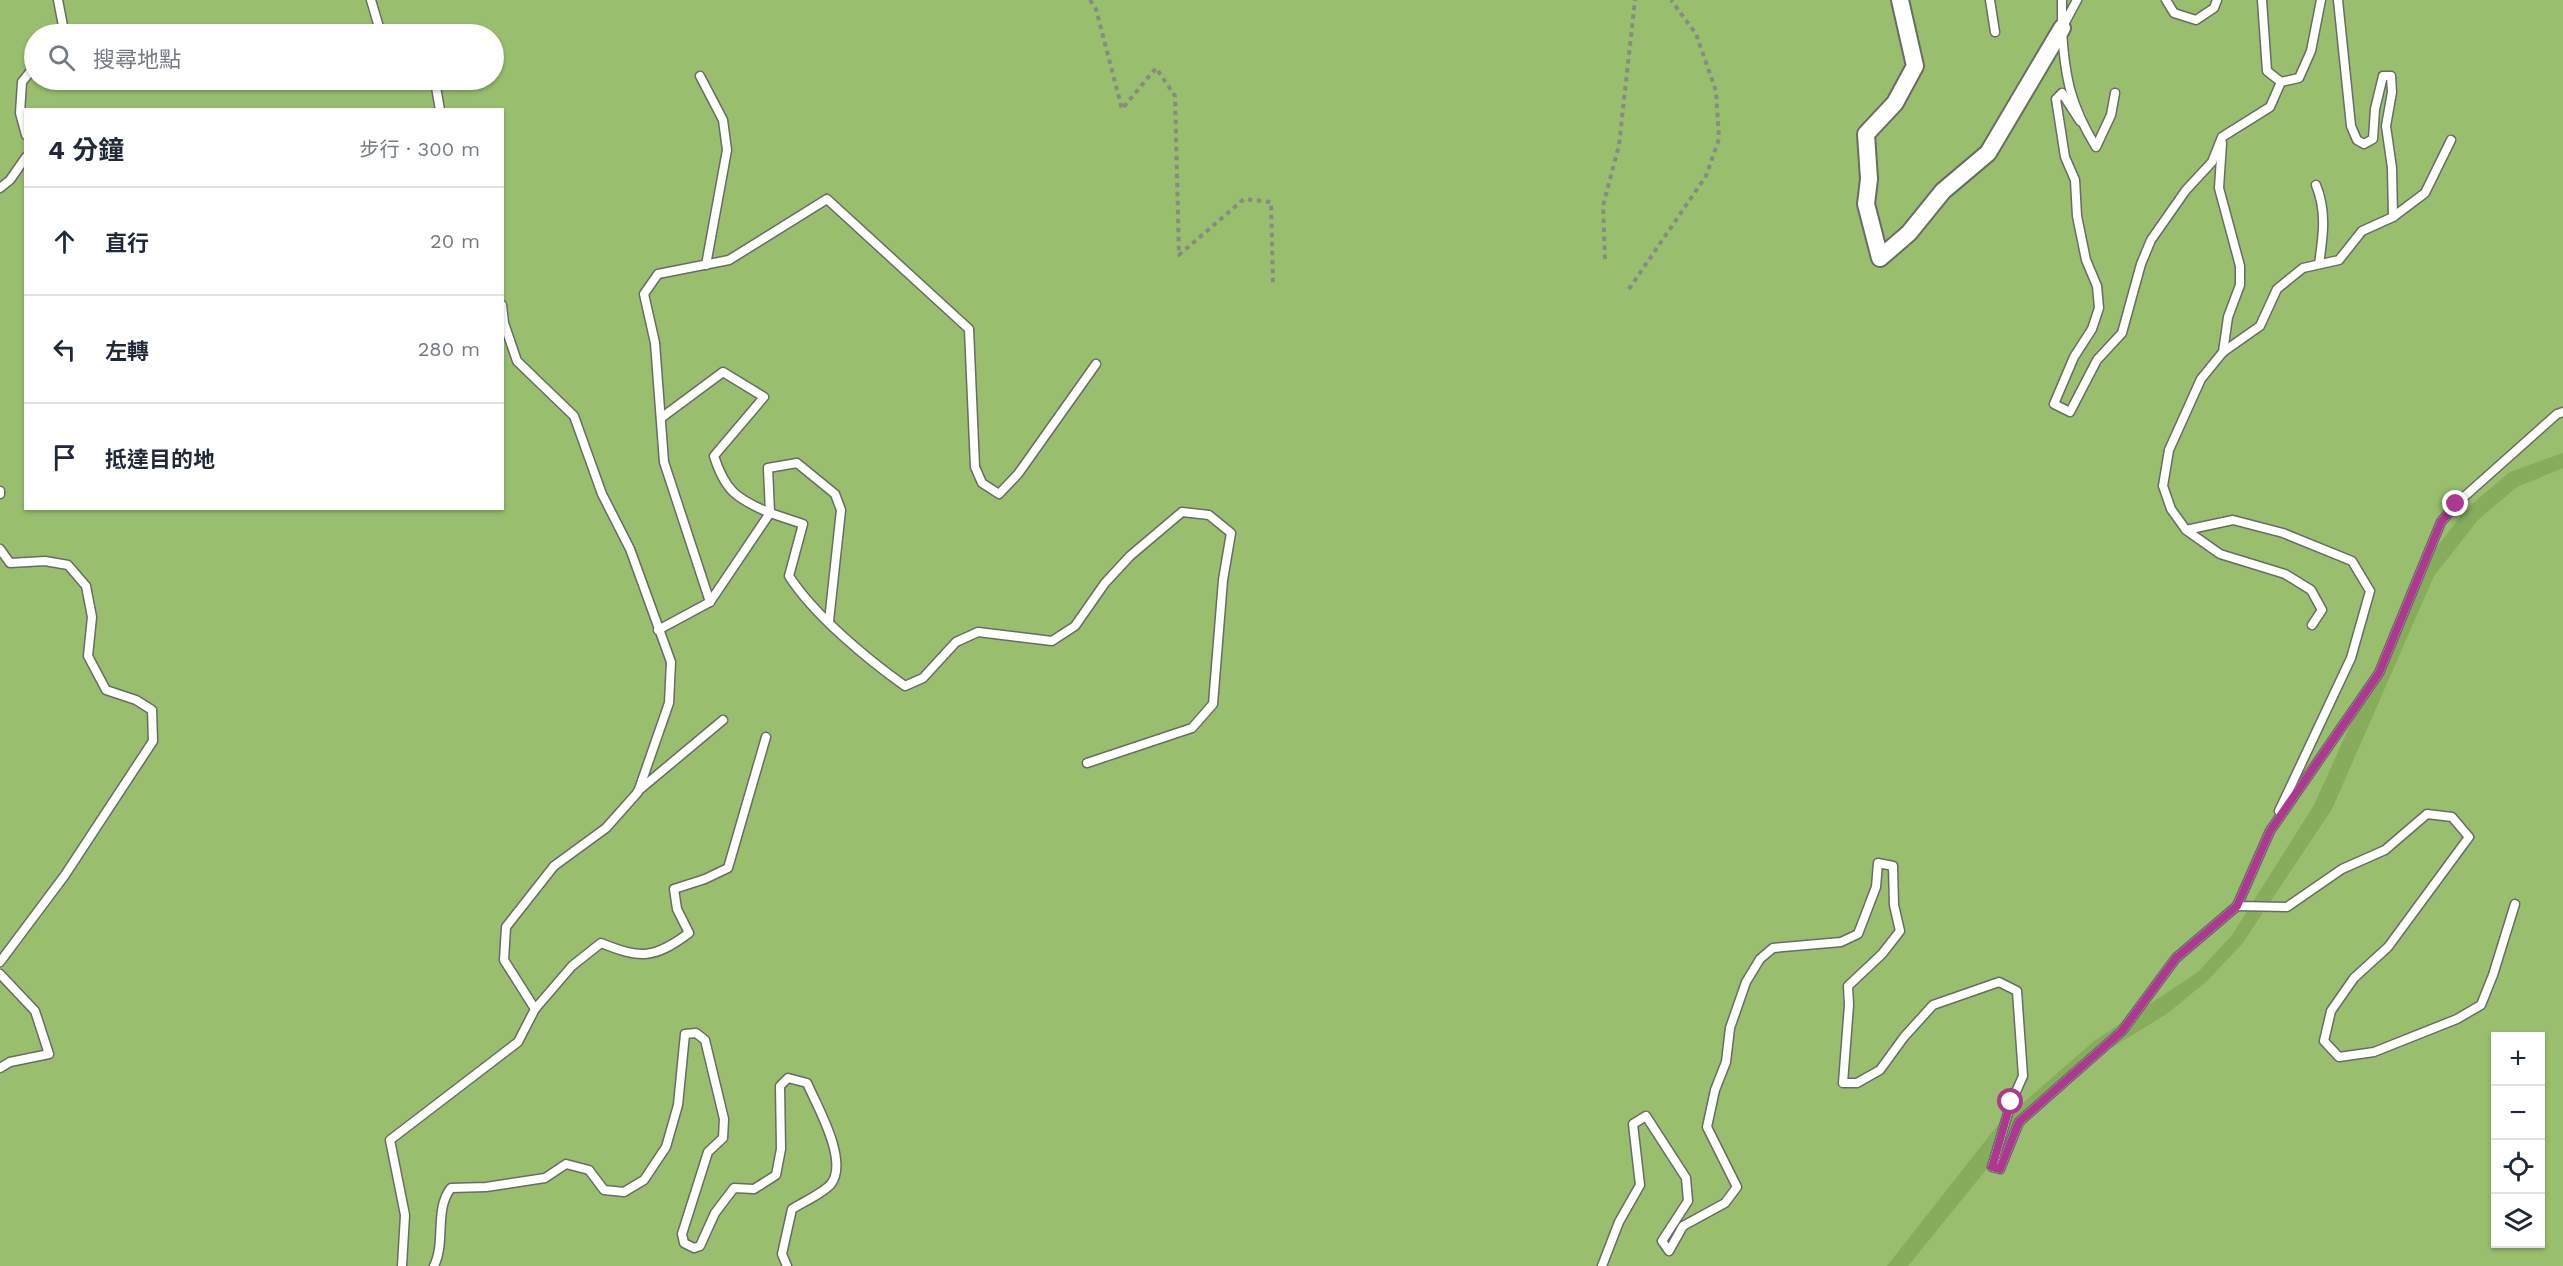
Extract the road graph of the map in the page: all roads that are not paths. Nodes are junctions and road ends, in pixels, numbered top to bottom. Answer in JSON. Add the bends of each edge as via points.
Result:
{"nodes":[{"id":1,"x":58,"y":0,"type":"edge"},
{"id":2,"x":371,"y":0,"type":"edge"},
{"id":3,"x":1900,"y":0,"type":"edge"},
{"id":4,"x":1990,"y":0,"type":"edge"},
{"id":5,"x":2062,"y":0,"type":"edge"},
{"id":6,"x":2078,"y":0,"type":"edge"},
{"id":7,"x":2166,"y":0,"type":"edge"},
{"id":8,"x":2217,"y":0,"type":"edge"},
{"id":9,"x":2262,"y":0,"type":"edge"},
{"id":10,"x":2321,"y":0,"type":"edge"},
{"id":11,"x":2338,"y":0,"type":"edge"},
{"id":12,"x":63,"y":24,"type":"edge"},
{"id":13,"x":378,"y":24,"type":"edge"},
{"id":14,"x":2062,"y":28,"type":"junction"},
{"id":15,"x":1995,"y":32,"type":"dead end"},
{"id":16,"x":700,"y":76,"type":"dead end"},
{"id":17,"x":24,"y":80,"type":"edge"},
{"id":18,"x":2281,"y":82,"type":"junction"},
{"id":19,"x":437,"y":90,"type":"edge"},
{"id":20,"x":2115,"y":93,"type":"dead end"},
{"id":21,"x":440,"y":108,"type":"edge"},
{"id":22,"x":2080,"y":121,"type":"junction"},
{"id":23,"x":24,"y":128,"type":"edge"},
{"id":24,"x":2222,"y":137,"type":"junction"},
{"id":25,"x":2451,"y":140,"type":"dead end"},
{"id":26,"x":24,"y":160,"type":"edge"},
{"id":27,"x":2316,"y":185,"type":"dead end"},
{"id":28,"x":0,"y":188,"type":"edge"},
{"id":29,"x":2393,"y":217,"type":"junction"},
{"id":30,"x":2319,"y":264,"type":"junction"},
{"id":31,"x":706,"y":265,"type":"junction"},
{"id":32,"x":504,"y":323,"type":"edge"},
{"id":33,"x":2223,"y":352,"type":"junction"},
{"id":34,"x":1096,"y":364,"type":"dead end"},
{"id":35,"x":2563,"y":412,"type":"edge"},
{"id":36,"x":661,"y":418,"type":"junction"},
{"id":37,"x":770,"y":513,"type":"junction"},
{"id":38,"x":2186,"y":530,"type":"junction"},
{"id":39,"x":0,"y":549,"type":"edge"},
{"id":40,"x":710,"y":602,"type":"junction"},
{"id":41,"x":829,"y":621,"type":"junction"},
{"id":42,"x":2312,"y":625,"type":"dead end"},
{"id":43,"x":658,"y":630,"type":"junction"},
{"id":44,"x":723,"y":720,"type":"dead end"},
{"id":45,"x":766,"y":736,"type":"dead end"},
{"id":46,"x":1087,"y":763,"type":"dead end"},
{"id":47,"x":638,"y":792,"type":"junction"},
{"id":48,"x":2270,"y":831,"type":"junction"},
{"id":49,"x":2515,"y":904,"type":"dead end"},
{"id":50,"x":2237,"y":906,"type":"junction"},
{"id":51,"x":0,"y":962,"type":"edge"},
{"id":52,"x":0,"y":974,"type":"edge"},
{"id":53,"x":535,"y":1009,"type":"junction"},
{"id":54,"x":0,"y":1068,"type":"edge"},
{"id":55,"x":402,"y":1266,"type":"edge"},
{"id":56,"x":434,"y":1266,"type":"edge"},
{"id":57,"x":788,"y":1266,"type":"edge"},
{"id":58,"x":1602,"y":1266,"type":"edge"}],
"edges":[{"from":1,"to":12,"type":"lane"},
{"from":2,"to":13,"type":"lane"},
{"from":3,"to":14,"type":"street","via":[[1915,66],[1895,103],[1866,134],[1866,204],[1880,258],[1909,233],[1943,191],[1988,153]]},
{"from":4,"to":15,"type":"lane"},
{"from":5,"to":14,"type":"lane"},
{"from":6,"to":14,"type":"lane"},
{"from":7,"to":8,"type":"lane","via":[[2174,13],[2196,20],[2214,8]]},
{"from":9,"to":18,"type":"lane","via":[[2267,71]]},
{"from":10,"to":18,"type":"lane","via":[[2311,51],[2299,78]]},
{"from":11,"to":29,"type":"lane","via":[[2351,126],[2357,140],[2364,144],[2373,139],[2383,76],[2391,76],[2386,126]]},
{"from":14,"to":22,"type":"lane","via":[[2065,76]]},
{"from":16,"to":31,"type":"lane","via":[[723,120],[727,150]]},
{"from":17,"to":23,"type":"lane","via":[[20,113]]},
{"from":18,"to":24,"type":"lane","via":[[2270,107]]},
{"from":19,"to":21,"type":"lane"},
{"from":20,"to":22,"type":"lane","via":[[2111,115],[2096,147]]},
{"from":22,"to":24,"type":"lane","via":[[2062,93],[2056,99],[2065,157],[2076,180],[2077,216],[2086,261],[2097,286],[2099,308],[2054,404],[2070,412],[2097,360],[2122,333],[2140,264],[2151,240],[2186,190],[2212,162]]},
{"from":24,"to":33,"type":"lane","via":[[2219,188],[2240,266],[2240,285],[2228,317]]},
{"from":25,"to":29,"type":"lane","via":[[2425,193]]},
{"from":26,"to":28,"type":"lane"},
{"from":27,"to":30,"type":"lane","via":[[2322,199],[2325,229]]},
{"from":29,"to":30,"type":"lane","via":[[2362,231],[2339,260]]},
{"from":30,"to":33,"type":"lane","via":[[2303,268],[2277,289],[2260,326]]},
{"from":31,"to":34,"type":"lane","via":[[729,260],[827,199],[969,329],[975,467],[982,483],[999,494],[1018,474]]},
{"from":31,"to":36,"type":"lane","via":[[658,274],[644,294],[655,344]]},
{"from":32,"to":43,"type":"lane","via":[[517,361],[574,416],[602,494],[630,549]]},
{"from":33,"to":38,"type":"lane","via":[[2200,379],[2169,450],[2163,486],[2170,509]]},
{"from":35,"to":48,"type":"lane","via":[[2456,504],[2441,522],[2379,673]]},
{"from":36,"to":37,"type":"lane","via":[[723,372],[764,397],[714,456],[722,480],[742,501]]},
{"from":36,"to":40,"type":"lane","via":[[664,462]]},
{"from":37,"to":40,"type":"lane"},
{"from":37,"to":41,"type":"lane","via":[[803,524],[789,576],[801,595]]},
{"from":37,"to":41,"type":"lane","via":[[768,468],[797,463],[835,494],[841,510]]},
{"from":38,"to":42,"type":"lane","via":[[2220,554],[2285,574],[2312,590],[2322,610]]},
{"from":38,"to":48,"type":"lane","via":[[2233,520],[2283,533],[2352,561],[2370,591],[2351,658]]},
{"from":39,"to":51,"type":"lane","via":[[10,563],[45,561],[68,565],[86,586],[92,617],[88,656],[106,690],[152,710],[153,741],[66,874]]},
{"from":40,"to":43,"type":"lane"},
{"from":41,"to":46,"type":"lane","via":[[904,686],[922,678],[956,642],[978,632],[1052,641],[1076,626],[1105,583],[1130,556],[1182,512],[1209,515],[1231,533],[1223,580],[1214,704],[1192,728]]},
{"from":43,"to":47,"type":"lane","via":[[670,662],[669,703]]},
{"from":44,"to":47,"type":"lane"},
{"from":45,"to":53,"type":"lane","via":[[728,868],[674,889],[677,909],[689,933],[655,954],[630,955],[601,943],[572,966]]},
{"from":47,"to":53,"type":"lane","via":[[606,828],[554,866],[506,927],[504,960]]},
{"from":48,"to":50,"type":"lane"},
{"from":49,"to":50,"type":"lane","via":[[2481,1005],[2457,1019],[2374,1052],[2339,1057],[2324,1041],[2331,1011],[2354,978],[2388,947],[2469,837],[2452,818],[2427,814],[2385,850],[2342,869],[2287,907]]},
{"from":50,"to":58,"type":"lane","via":[[2176,958],[2122,1031],[2019,1122],[2000,1169],[1992,1167],[2023,1076],[2017,991],[1999,982],[1933,1005],[1880,1070],[1857,1083],[1842,1083],[1848,986],[1900,931],[1894,905],[1893,866],[1878,863],[1876,887],[1858,934],[1841,942],[1773,948],[1760,958],[1746,982],[1730,1028],[1726,1062],[1707,1127],[1737,1187],[1725,1203],[1683,1226],[1669,1251],[1662,1241],[1688,1201],[1686,1178],[1646,1116],[1633,1124],[1640,1185],[1619,1222]]},
{"from":52,"to":54,"type":"lane","via":[[35,1011],[49,1054],[9,1062]]},
{"from":53,"to":55,"type":"lane","via":[[518,1042],[390,1140],[405,1215]]},
{"from":56,"to":57,"type":"lane","via":[[439,1256],[443,1198],[451,1188],[545,1178],[566,1164],[590,1170],[604,1190],[624,1192],[644,1180],[666,1147],[678,1105],[686,1034],[696,1033],[705,1040],[724,1119],[723,1138],[708,1152],[682,1234],[684,1243],[694,1248],[700,1246],[715,1213],[734,1188],[754,1189],[776,1175],[781,1149],[780,1086],[788,1078],[807,1083],[836,1152],[837,1169],[831,1184],[792,1209],[782,1254]]}]}
